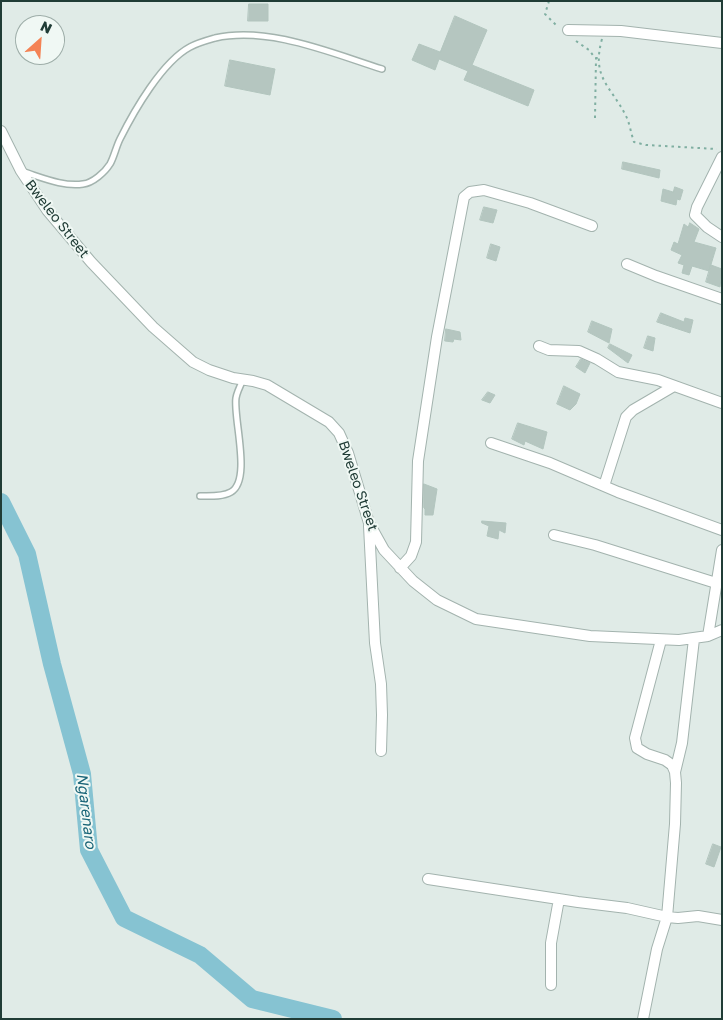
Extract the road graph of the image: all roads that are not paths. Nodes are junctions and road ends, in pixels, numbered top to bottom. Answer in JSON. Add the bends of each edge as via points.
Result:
{"nodes":[{"id":1,"x":568,"y":30,"type":"dead end"},
{"id":2,"x":722,"y":43,"type":"edge"},
{"id":3,"x":382,"y":69,"type":"dead end"},
{"id":4,"x":1,"y":131,"type":"edge"},
{"id":5,"x":722,"y":156,"type":"edge"},
{"id":6,"x":20,"y":171,"type":"junction"},
{"id":7,"x":592,"y":226,"type":"dead end"},
{"id":8,"x":722,"y":237,"type":"edge"},
{"id":9,"x":627,"y":264,"type":"dead end"},
{"id":10,"x":722,"y":299,"type":"edge"},
{"id":11,"x":539,"y":346,"type":"dead end"},
{"id":12,"x":243,"y":380,"type":"junction"},
{"id":13,"x":674,"y":386,"type":"junction"},
{"id":14,"x":722,"y":403,"type":"edge"},
{"id":15,"x":491,"y":444,"type":"dead end"},
{"id":16,"x":604,"y":486,"type":"junction"},
{"id":17,"x":200,"y":496,"type":"dead end"},
{"id":18,"x":368,"y":523,"type":"junction"},
{"id":19,"x":722,"y":530,"type":"edge"},
{"id":20,"x":554,"y":535,"type":"dead end"},
{"id":21,"x":722,"y":550,"type":"edge"},
{"id":22,"x":400,"y":568,"type":"junction"},
{"id":23,"x":716,"y":583,"type":"junction"},
{"id":24,"x":722,"y":630,"type":"edge"},
{"id":25,"x":708,"y":636,"type":"junction"},
{"id":26,"x":694,"y":639,"type":"junction"},
{"id":27,"x":661,"y":640,"type":"junction"},
{"id":28,"x":380,"y":751,"type":"dead end"},
{"id":29,"x":675,"y":772,"type":"junction"},
{"id":30,"x":428,"y":879,"type":"dead end"},
{"id":31,"x":559,"y":899,"type":"junction"},
{"id":32,"x":667,"y":917,"type":"junction"},
{"id":33,"x":722,"y":920,"type":"edge"},
{"id":34,"x":551,"y":985,"type":"dead end"},
{"id":35,"x":643,"y":1019,"type":"edge"}],
"edges":[{"from":1,"to":2,"type":"street"},
{"from":3,"to":6,"type":"lane","via":[[296,42],[240,35],[214,38],[190,47],[154,83],[130,118],[110,164],[99,176],[85,184],[64,184]]},
{"from":4,"to":6,"type":"street","name":"Bweleo Street"},
{"from":5,"to":8,"type":"street","via":[[695,215]]},
{"from":6,"to":12,"type":"street","name":"Bweleo Street","via":[[47,210],[91,262],[153,326],[193,362]]},
{"from":7,"to":22,"type":"street","via":[[530,202],[484,190],[470,192],[464,197],[437,337],[418,461],[416,542],[411,556]]},
{"from":9,"to":10,"type":"street"},
{"from":11,"to":13,"type":"street","via":[[549,350],[579,351],[618,372]]},
{"from":12,"to":17,"type":"lane","via":[[236,399],[240,432],[238,484],[233,491],[222,495]]},
{"from":12,"to":18,"type":"street","name":"Bweleo Street","via":[[267,385],[329,422],[339,433]]},
{"from":13,"to":14,"type":"street"},
{"from":13,"to":16,"type":"street","via":[[626,416]]},
{"from":15,"to":16,"type":"street","via":[[550,463]]},
{"from":16,"to":19,"type":"street"},
{"from":18,"to":22,"type":"street","name":"Bweleo Street","via":[[384,550]]},
{"from":18,"to":28,"type":"street","via":[[382,707]]},
{"from":20,"to":23,"type":"street"},
{"from":21,"to":23,"type":"street"},
{"from":22,"to":27,"type":"street","name":"Bweleo Street","via":[[437,600],[476,619],[590,636]]},
{"from":23,"to":25,"type":"street"},
{"from":24,"to":25,"type":"street","name":"Bweleo Street"},
{"from":25,"to":26,"type":"street","name":"Bweleo Street"},
{"from":26,"to":27,"type":"street","name":"Bweleo Street"},
{"from":26,"to":29,"type":"street","via":[[682,743]]},
{"from":27,"to":29,"type":"street","via":[[634,738],[637,748],[665,760]]},
{"from":29,"to":32,"type":"street","via":[[675,824]]},
{"from":30,"to":31,"type":"street"},
{"from":31,"to":32,"type":"street"},
{"from":31,"to":34,"type":"street","via":[[551,942]]},
{"from":32,"to":33,"type":"street","via":[[698,916]]},
{"from":32,"to":35,"type":"street"}]}
